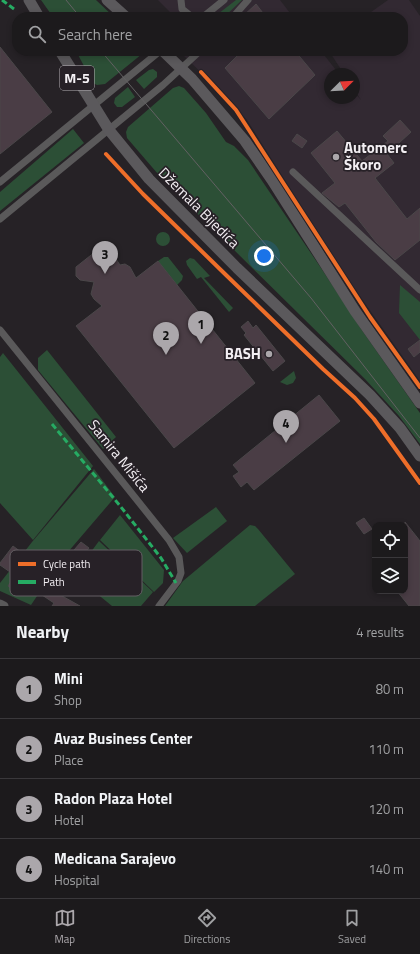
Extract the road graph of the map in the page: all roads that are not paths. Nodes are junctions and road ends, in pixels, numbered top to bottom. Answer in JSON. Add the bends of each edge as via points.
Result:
{"nodes":[{"id":1,"x":28,"y":0,"type":"edge"},
{"id":2,"x":107,"y":0,"type":"edge"},
{"id":3,"x":181,"y":0,"type":"edge"},
{"id":4,"x":224,"y":0,"type":"edge"},
{"id":5,"x":248,"y":0,"type":"edge"},
{"id":6,"x":36,"y":12,"type":"edge"},
{"id":7,"x":120,"y":12,"type":"edge"},
{"id":8,"x":186,"y":12,"type":"edge"},
{"id":9,"x":209,"y":12,"type":"edge"},
{"id":10,"x":237,"y":12,"type":"edge"},
{"id":11,"x":63,"y":56,"type":"edge"},
{"id":12,"x":154,"y":56,"type":"edge"},
{"id":13,"x":168,"y":56,"type":"edge"},
{"id":14,"x":195,"y":56,"type":"edge"},
{"id":15,"x":182,"y":69,"type":"junction"},
{"id":16,"x":93,"y":105,"type":"junction"},
{"id":17,"x":109,"y":130,"type":"junction"},
{"id":18,"x":293,"y":172,"type":"dead end"},
{"id":19,"x":0,"y":182,"type":"edge"},
{"id":20,"x":0,"y":219,"type":"edge"},
{"id":21,"x":420,"y":290,"type":"edge"},
{"id":22,"x":0,"y":330,"type":"edge"},
{"id":23,"x":420,"y":404,"type":"edge"},
{"id":24,"x":420,"y":456,"type":"edge"},
{"id":25,"x":0,"y":604,"type":"edge"},
{"id":26,"x":4,"y":606,"type":"edge"},
{"id":27,"x":159,"y":606,"type":"edge"}],
"edges":[{"from":1,"to":6,"type":"main road"},
{"from":2,"to":7,"type":"main road"},
{"from":3,"to":8,"type":"street","via":[[182,9]]},
{"from":4,"to":9,"type":"street"},
{"from":5,"to":10,"type":"street"},
{"from":11,"to":16,"type":"main road","name":"Džemala Bijedića","number":"M-5"},
{"from":12,"to":16,"type":"street"},
{"from":13,"to":15,"type":"main road"},
{"from":14,"to":15,"type":"street"},
{"from":15,"to":17,"type":"street"},
{"from":15,"to":23,"type":"main road","via":[[232,125],[256,157],[355,311]]},
{"from":16,"to":17,"type":"main road","name":"Džemala Bijedića","number":"M-5"},
{"from":16,"to":19,"type":"street"},
{"from":17,"to":20,"type":"street"},
{"from":17,"to":24,"type":"main road","name":"Džemala Bijedića","number":"M-5","via":[[176,207],[370,395]]},
{"from":18,"to":21,"type":"street"},
{"from":22,"to":27,"type":"street","name":"Samira Mišića","via":[[135,497],[179,557],[181,573],[178,581]]},
{"from":25,"to":26,"type":"street"}]}
